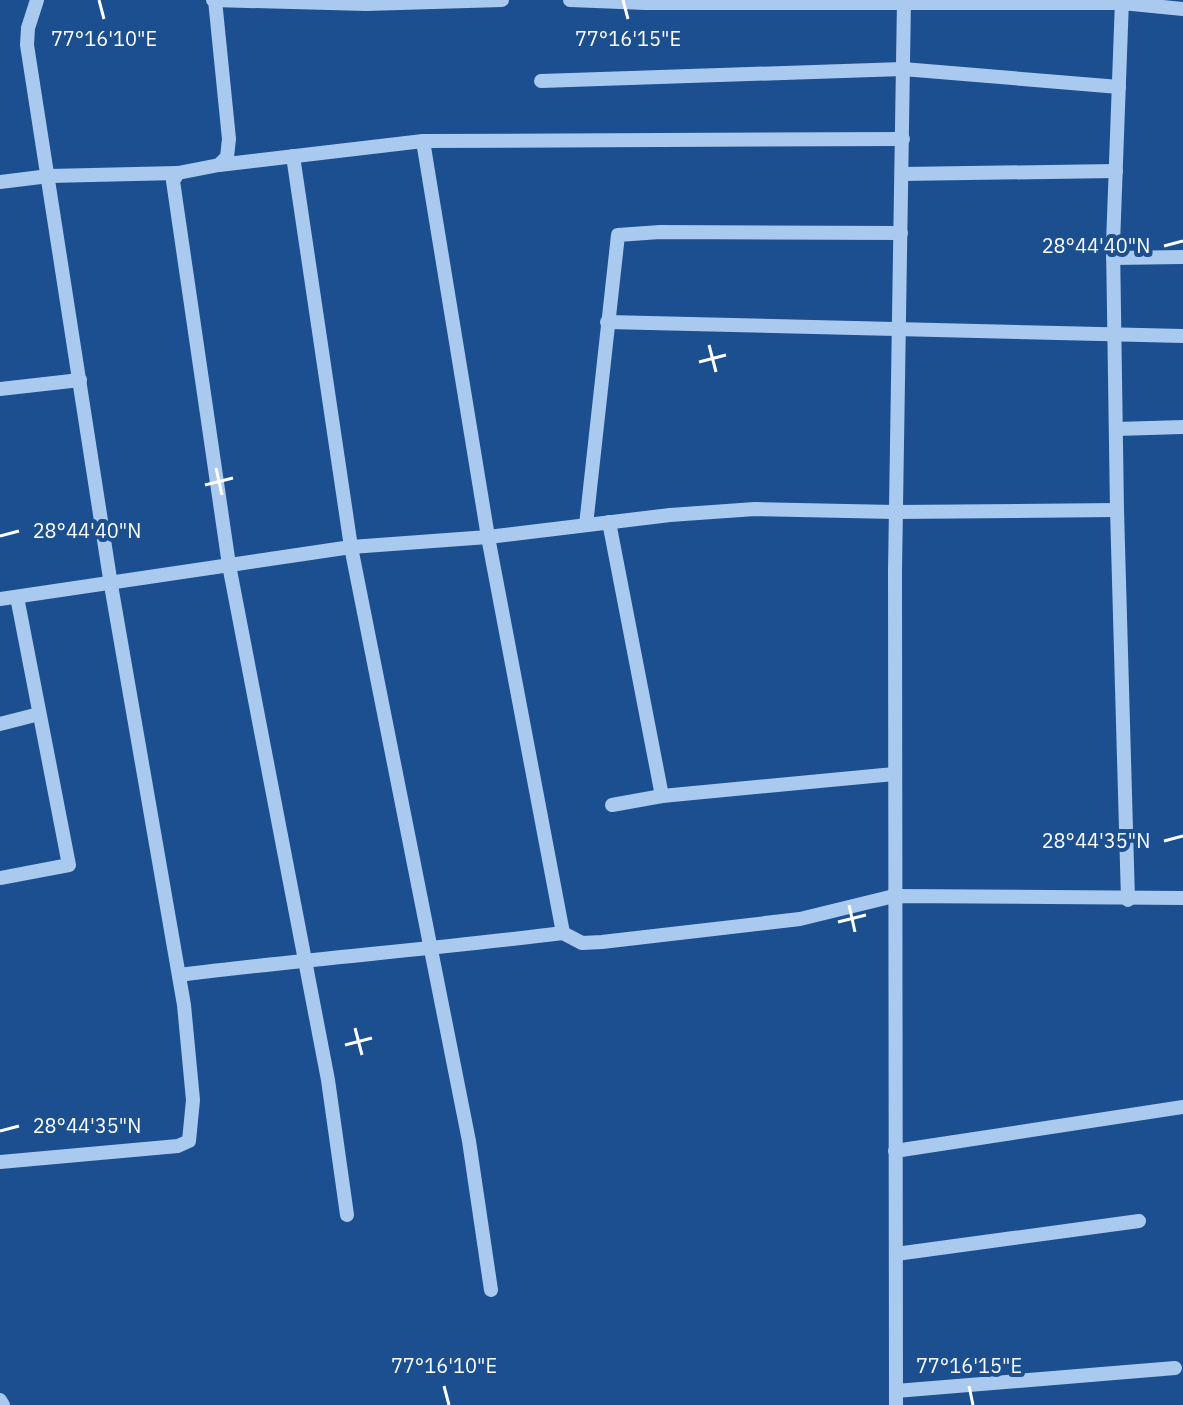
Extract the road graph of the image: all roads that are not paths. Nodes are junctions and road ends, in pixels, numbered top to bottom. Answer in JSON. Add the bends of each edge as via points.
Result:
{"nodes":[{"id":1,"x":37,"y":0,"type":"edge"},
{"id":2,"x":214,"y":0,"type":"edge"},
{"id":3,"x":502,"y":0,"type":"edge"},
{"id":4,"x":570,"y":0,"type":"edge"},
{"id":5,"x":259,"y":1,"type":"edge"},
{"id":6,"x":904,"y":2,"type":"edge"},
{"id":7,"x":963,"y":2,"type":"edge"},
{"id":8,"x":1122,"y":2,"type":"edge"},
{"id":9,"x":1183,"y":9,"type":"edge"},
{"id":10,"x":903,"y":69,"type":"junction"},
{"id":11,"x":541,"y":81,"type":"dead end"},
{"id":12,"x":1119,"y":87,"type":"junction"},
{"id":13,"x":903,"y":139,"type":"junction"},
{"id":14,"x":423,"y":141,"type":"junction"},
{"id":15,"x":293,"y":156,"type":"junction"},
{"id":16,"x":219,"y":165,"type":"junction"},
{"id":17,"x":1116,"y":171,"type":"junction"},
{"id":18,"x":178,"y":173,"type":"junction"},
{"id":19,"x":902,"y":174,"type":"junction"},
{"id":20,"x":49,"y":176,"type":"junction"},
{"id":21,"x":0,"y":182,"type":"edge"},
{"id":22,"x":901,"y":233,"type":"junction"},
{"id":23,"x":1183,"y":257,"type":"edge"},
{"id":24,"x":1113,"y":258,"type":"junction"},
{"id":25,"x":607,"y":322,"type":"junction"},
{"id":26,"x":898,"y":331,"type":"junction"},
{"id":27,"x":1115,"y":333,"type":"junction"},
{"id":28,"x":1183,"y":336,"type":"edge"},
{"id":29,"x":80,"y":380,"type":"junction"},
{"id":30,"x":0,"y":389,"type":"edge"},
{"id":31,"x":1183,"y":427,"type":"edge"},
{"id":32,"x":1116,"y":429,"type":"junction"},
{"id":33,"x":1117,"y":510,"type":"junction"},
{"id":34,"x":895,"y":512,"type":"junction"},
{"id":35,"x":609,"y":522,"type":"junction"},
{"id":36,"x":586,"y":525,"type":"junction"},
{"id":37,"x":488,"y":537,"type":"junction"},
{"id":38,"x":351,"y":547,"type":"junction"},
{"id":39,"x":229,"y":565,"type":"junction"},
{"id":40,"x":111,"y":585,"type":"junction"},
{"id":41,"x":17,"y":597,"type":"junction"},
{"id":42,"x":0,"y":599,"type":"edge"},
{"id":43,"x":39,"y":714,"type":"junction"},
{"id":44,"x":0,"y":724,"type":"edge"},
{"id":45,"x":894,"y":774,"type":"junction"},
{"id":46,"x":662,"y":796,"type":"junction"},
{"id":47,"x":612,"y":805,"type":"dead end"},
{"id":48,"x":0,"y":878,"type":"edge"},
{"id":49,"x":894,"y":896,"type":"junction"},
{"id":50,"x":1183,"y":898,"type":"edge"},
{"id":51,"x":1128,"y":900,"type":"junction"},
{"id":52,"x":563,"y":933,"type":"junction"},
{"id":53,"x":432,"y":950,"type":"junction"},
{"id":54,"x":305,"y":960,"type":"junction"},
{"id":55,"x":179,"y":975,"type":"junction"},
{"id":56,"x":1183,"y":1107,"type":"edge"},
{"id":57,"x":895,"y":1151,"type":"junction"},
{"id":58,"x":0,"y":1162,"type":"edge"},
{"id":59,"x":347,"y":1215,"type":"dead end"},
{"id":60,"x":1139,"y":1221,"type":"dead end"},
{"id":61,"x":896,"y":1254,"type":"junction"},
{"id":62,"x":491,"y":1290,"type":"dead end"},
{"id":63,"x":1175,"y":1368,"type":"dead end"},
{"id":64,"x":896,"y":1398,"type":"edge"},
{"id":65,"x":0,"y":1400,"type":"edge"},
{"id":66,"x":3,"y":1405,"type":"edge"}],
"edges":[{"from":1,"to":20,"type":"street","via":[[27,45]]},
{"from":2,"to":5,"type":"street"},
{"from":2,"to":16,"type":"street","via":[[229,139],[227,157]]},
{"from":3,"to":5,"type":"street"},
{"from":4,"to":6,"type":"street"},
{"from":6,"to":7,"type":"street"},
{"from":6,"to":10,"type":"street"},
{"from":7,"to":8,"type":"street"},
{"from":8,"to":9,"type":"street"},
{"from":8,"to":12,"type":"street"},
{"from":10,"to":11,"type":"street"},
{"from":10,"to":12,"type":"street"},
{"from":10,"to":13,"type":"street"},
{"from":12,"to":17,"type":"street"},
{"from":13,"to":14,"type":"street"},
{"from":13,"to":19,"type":"street"},
{"from":14,"to":15,"type":"street"},
{"from":14,"to":37,"type":"street"},
{"from":15,"to":16,"type":"street"},
{"from":15,"to":38,"type":"street"},
{"from":16,"to":18,"type":"street"},
{"from":17,"to":19,"type":"street"},
{"from":17,"to":24,"type":"street"},
{"from":18,"to":20,"type":"street"},
{"from":18,"to":39,"type":"street","via":[[173,181],[176,211]]},
{"from":19,"to":22,"type":"street"},
{"from":20,"to":21,"type":"street"},
{"from":20,"to":29,"type":"street"},
{"from":22,"to":25,"type":"street","via":[[618,235]]},
{"from":22,"to":26,"type":"street"},
{"from":23,"to":24,"type":"street"},
{"from":24,"to":27,"type":"street"},
{"from":25,"to":26,"type":"street"},
{"from":25,"to":36,"type":"street"},
{"from":26,"to":27,"type":"street"},
{"from":26,"to":34,"type":"street"},
{"from":27,"to":28,"type":"street"},
{"from":27,"to":32,"type":"street"},
{"from":29,"to":30,"type":"street"},
{"from":29,"to":40,"type":"street"},
{"from":31,"to":32,"type":"street"},
{"from":32,"to":33,"type":"street"},
{"from":33,"to":34,"type":"street"},
{"from":33,"to":51,"type":"street"},
{"from":34,"to":35,"type":"street","via":[[755,509]]},
{"from":34,"to":45,"type":"street"},
{"from":35,"to":36,"type":"street"},
{"from":35,"to":46,"type":"street"},
{"from":36,"to":37,"type":"street"},
{"from":37,"to":38,"type":"street"},
{"from":37,"to":52,"type":"street"},
{"from":38,"to":39,"type":"street"},
{"from":38,"to":53,"type":"street"},
{"from":39,"to":40,"type":"street"},
{"from":39,"to":54,"type":"street"},
{"from":40,"to":41,"type":"street"},
{"from":40,"to":55,"type":"street"},
{"from":41,"to":42,"type":"street"},
{"from":41,"to":43,"type":"street"},
{"from":43,"to":44,"type":"street"},
{"from":43,"to":48,"type":"street","via":[[69,865]]},
{"from":45,"to":46,"type":"street"},
{"from":45,"to":49,"type":"street"},
{"from":46,"to":47,"type":"street"},
{"from":49,"to":51,"type":"street"},
{"from":49,"to":52,"type":"street","via":[[800,919],[602,942],[582,943]]},
{"from":49,"to":57,"type":"street"},
{"from":50,"to":51,"type":"street"},
{"from":52,"to":53,"type":"street"},
{"from":53,"to":54,"type":"street"},
{"from":53,"to":62,"type":"street"},
{"from":54,"to":55,"type":"street"},
{"from":54,"to":59,"type":"street"},
{"from":55,"to":58,"type":"street","via":[[193,1100],[189,1141]]},
{"from":56,"to":57,"type":"street"},
{"from":57,"to":61,"type":"street"},
{"from":60,"to":61,"type":"street"},
{"from":61,"to":64,"type":"street"},
{"from":63,"to":64,"type":"street"},
{"from":65,"to":66,"type":"street"}]}
